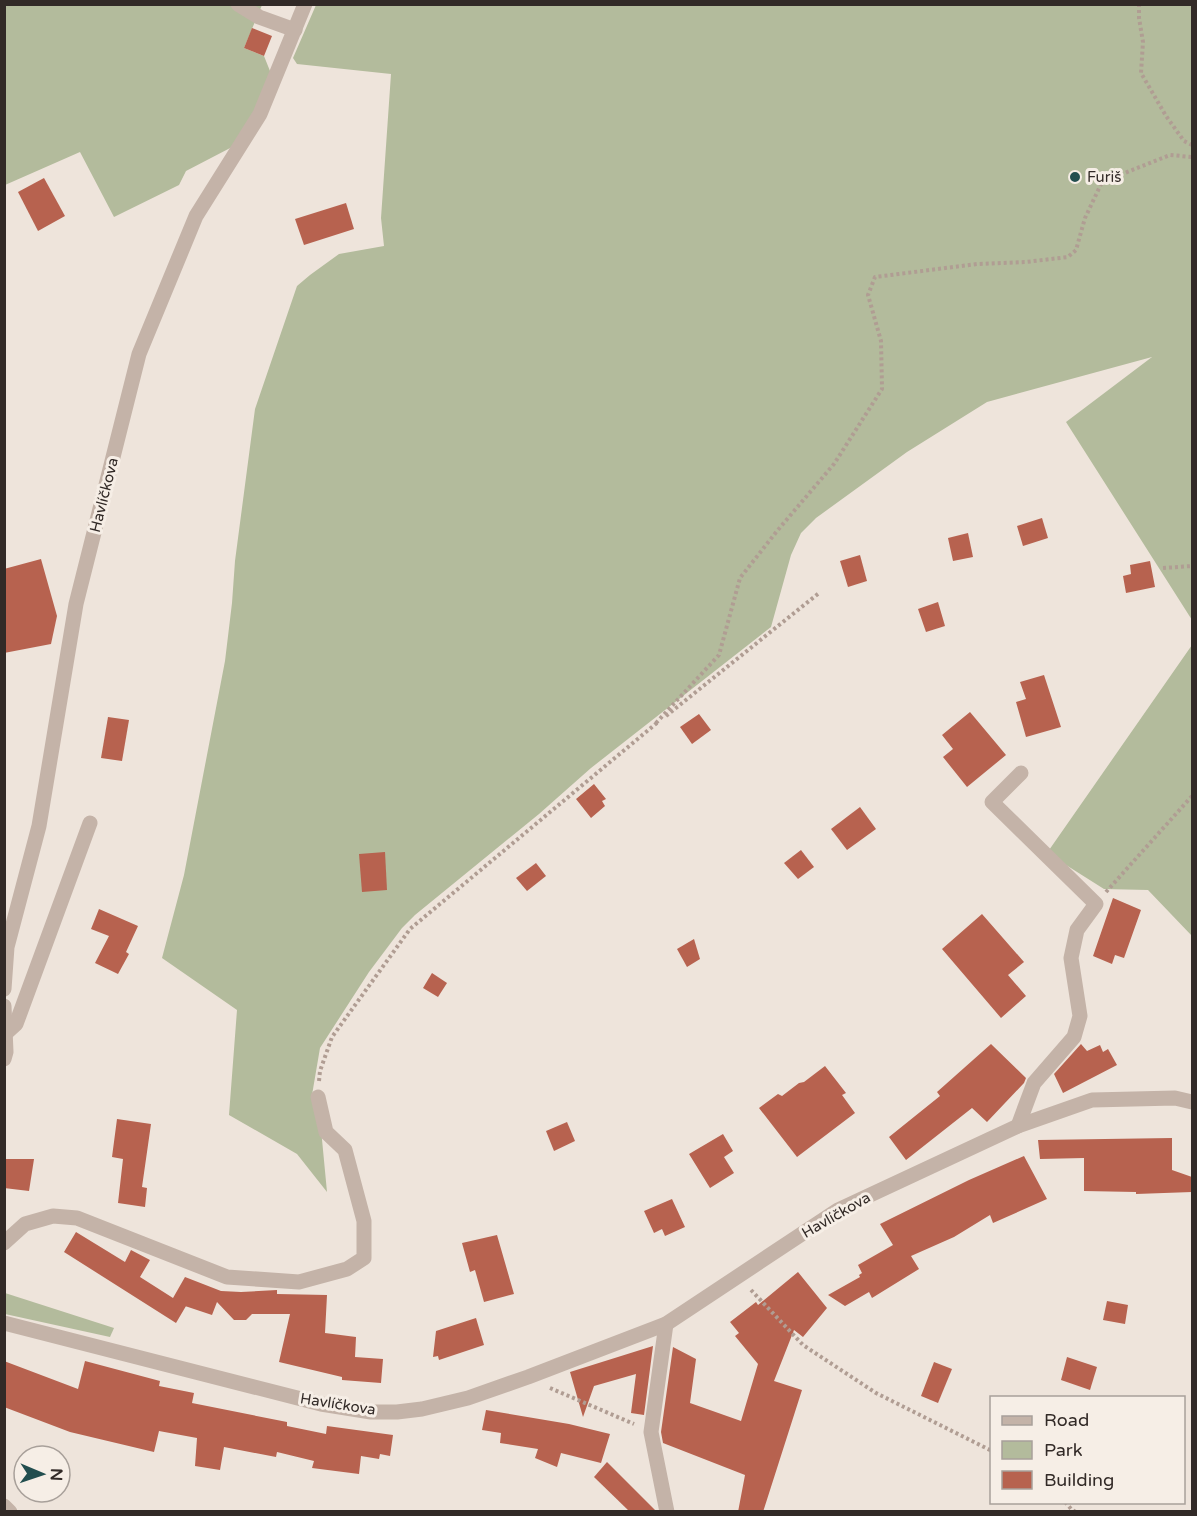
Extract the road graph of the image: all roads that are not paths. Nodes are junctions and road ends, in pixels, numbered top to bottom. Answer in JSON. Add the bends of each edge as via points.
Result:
{"nodes":[{"id":1,"x":238,"y":4,"type":"edge"},
{"id":2,"x":305,"y":4,"type":"edge"},
{"id":3,"x":295,"y":30,"type":"junction"},
{"id":4,"x":1021,"y":773,"type":"dead end"},
{"id":5,"x":90,"y":823,"type":"dead end"},
{"id":6,"x":4,"y":989,"type":"edge"},
{"id":7,"x":4,"y":1006,"type":"edge"},
{"id":8,"x":5,"y":1034,"type":"edge"},
{"id":9,"x":4,"y":1059,"type":"edge"},
{"id":10,"x":318,"y":1097,"type":"road end"},
{"id":11,"x":1192,"y":1102,"type":"edge"},
{"id":12,"x":1018,"y":1126,"type":"junction"},
{"id":13,"x":4,"y":1243,"type":"edge"},
{"id":14,"x":4,"y":1323,"type":"edge"},
{"id":15,"x":666,"y":1324,"type":"junction"},
{"id":16,"x":4,"y":1506,"type":"edge"},
{"id":17,"x":10,"y":1512,"type":"edge"},
{"id":18,"x":667,"y":1512,"type":"edge"}],
"edges":[{"from":1,"to":3,"type":"street","via":[[259,17]]},
{"from":2,"to":3,"type":"street","name":"Havlíčkova"},
{"from":3,"to":6,"type":"street","name":"Havlíčkova","via":[[260,114],[196,216],[139,354],[76,604],[39,826],[7,947]]},
{"from":4,"to":12,"type":"street","via":[[992,802],[1096,904],[1077,930],[1071,958],[1080,1016],[1074,1037],[1034,1083]]},
{"from":5,"to":8,"type":"street","via":[[16,1024]]},
{"from":7,"to":8,"type":"street"},
{"from":8,"to":9,"type":"street"},
{"from":10,"to":13,"type":"street","via":[[326,1132],[345,1150],[364,1221],[364,1258],[347,1269],[299,1282],[227,1277],[77,1218],[53,1216],[25,1224]]},
{"from":11,"to":12,"type":"street","name":"Havlíčkova","via":[[1175,1098],[1092,1100]]},
{"from":12,"to":15,"type":"street","name":"Havlíčkova","via":[[838,1210]]},
{"from":14,"to":15,"type":"street","name":"Havlíčkova","via":[[321,1404],[371,1412],[422,1409],[468,1398]]},
{"from":15,"to":18,"type":"street","via":[[651,1432]]},
{"from":16,"to":17,"type":"street"}]}
